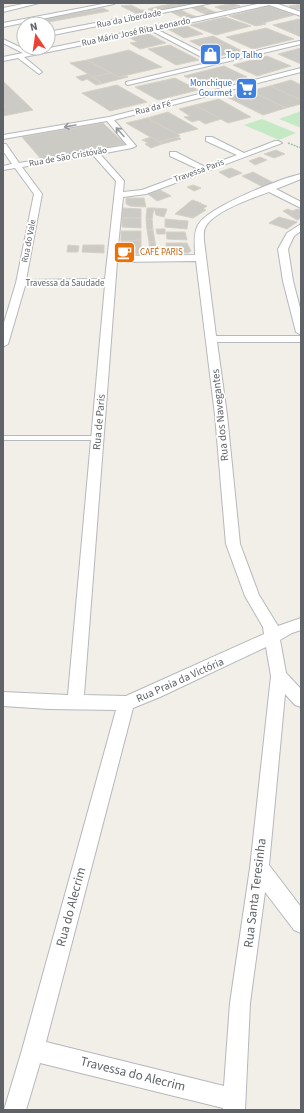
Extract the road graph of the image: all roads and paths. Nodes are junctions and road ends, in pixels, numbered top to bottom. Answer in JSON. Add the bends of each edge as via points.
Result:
{"nodes":[{"id":1,"x":36,"y":3,"type":"edge"},
{"id":2,"x":110,"y":3,"type":"edge"},
{"id":3,"x":209,"y":3,"type":"edge"},
{"id":4,"x":269,"y":3,"type":"edge"},
{"id":5,"x":291,"y":3,"type":"edge"},
{"id":6,"x":277,"y":6,"type":"junction"},
{"id":7,"x":117,"y":7,"type":"dead end"},
{"id":8,"x":183,"y":8,"type":"junction"},
{"id":9,"x":3,"y":10,"type":"edge"},
{"id":10,"x":123,"y":11,"type":"dead end"},
{"id":11,"x":301,"y":14,"type":"edge"},
{"id":12,"x":3,"y":18,"type":"edge"},
{"id":13,"x":135,"y":18,"type":"junction"},
{"id":14,"x":205,"y":18,"type":"junction"},
{"id":15,"x":13,"y":23,"type":"junction"},
{"id":16,"x":3,"y":25,"type":"edge"},
{"id":17,"x":16,"y":25,"type":"edge"},
{"id":18,"x":153,"y":29,"type":"junction"},
{"id":19,"x":56,"y":33,"type":"edge"},
{"id":20,"x":16,"y":41,"type":"edge"},
{"id":21,"x":5,"y":42,"type":"edge"},
{"id":22,"x":300,"y":43,"type":"dead end"},
{"id":23,"x":16,"y":47,"type":"edge"},
{"id":24,"x":56,"y":49,"type":"edge"},
{"id":25,"x":19,"y":56,"type":"joint"},
{"id":26,"x":3,"y":59,"type":"edge"},
{"id":27,"x":216,"y":62,"type":"junction"},
{"id":28,"x":301,"y":70,"type":"edge"},
{"id":29,"x":39,"y":72,"type":"dead end"},
{"id":30,"x":128,"y":83,"type":"dead end"},
{"id":31,"x":109,"y":119,"type":"junction"},
{"id":32,"x":3,"y":137,"type":"edge"},
{"id":33,"x":209,"y":139,"type":"dead end"},
{"id":34,"x":278,"y":143,"type":"dead end"},
{"id":35,"x":3,"y":146,"type":"edge"},
{"id":36,"x":94,"y":152,"type":"junction"},
{"id":37,"x":173,"y":154,"type":"dead end"},
{"id":38,"x":243,"y":155,"type":"junction"},
{"id":39,"x":17,"y":165,"type":"junction"},
{"id":40,"x":3,"y":168,"type":"edge"},
{"id":41,"x":204,"y":169,"type":"junction"},
{"id":42,"x":301,"y":176,"type":"edge"},
{"id":43,"x":270,"y":189,"type":"junction"},
{"id":44,"x":119,"y":195,"type":"junction"},
{"id":45,"x":301,"y":205,"type":"edge"},
{"id":46,"x":301,"y":226,"type":"edge"},
{"id":47,"x":200,"y":258,"type":"junction"},
{"id":48,"x":113,"y":259,"type":"junction"},
{"id":49,"x":288,"y":281,"type":"junction"},
{"id":50,"x":301,"y":281,"type":"edge"},
{"id":51,"x":110,"y":282,"type":"junction"},
{"id":52,"x":20,"y":283,"type":"junction"},
{"id":53,"x":301,"y":332,"type":"edge"},
{"id":54,"x":212,"y":338,"type":"junction"},
{"id":55,"x":301,"y":339,"type":"edge"},
{"id":56,"x":3,"y":344,"type":"edge"},
{"id":57,"x":3,"y":438,"type":"edge"},
{"id":58,"x":97,"y":438,"type":"junction"},
{"id":59,"x":301,"y":624,"type":"edge"},
{"id":60,"x":271,"y":638,"type":"junction"},
{"id":61,"x":279,"y":676,"type":"junction"},
{"id":62,"x":3,"y":699,"type":"edge"},
{"id":63,"x":301,"y":700,"type":"edge"},
{"id":64,"x":75,"y":702,"type":"junction"},
{"id":65,"x":126,"y":703,"type":"junction"},
{"id":66,"x":259,"y":868,"type":"junction"},
{"id":67,"x":301,"y":922,"type":"edge"},
{"id":68,"x":33,"y":1050,"type":"junction"},
{"id":69,"x":233,"y":1104,"type":"edge"},
{"id":70,"x":15,"y":1110,"type":"edge"}],
"edges":[{"from":1,"to":9,"type":"street"},
{"from":2,"to":7,"type":"street"},
{"from":2,"to":15,"type":"street"},
{"from":3,"to":8,"type":"street","name":"Rua da Liberdade"},
{"from":4,"to":6,"type":"street"},
{"from":4,"to":14,"type":"street","name":"Rua Mário José Rita Leonardo"},
{"from":5,"to":6,"type":"street"},
{"from":6,"to":11,"type":"street"},
{"from":8,"to":13,"type":"street","name":"Rua da Liberdade"},
{"from":8,"to":14,"type":"street"},
{"from":10,"to":13,"type":"street"},
{"from":12,"to":15,"type":"street"},
{"from":13,"to":19,"type":"street","name":"Rua da Liberdade"},
{"from":14,"to":18,"type":"street","name":"Rua Mário José Rita Leonardo"},
{"from":15,"to":16,"type":"street"},
{"from":15,"to":17,"type":"street"},
{"from":18,"to":24,"type":"street","name":"Rua Mário José Rita Leonardo"},
{"from":18,"to":27,"type":"street"},
{"from":20,"to":21,"type":"street"},
{"from":21,"to":23,"type":"street"},
{"from":22,"to":27,"type":"street"},
{"from":25,"to":26,"type":"street","name":"Rua Mário José Rita Leonardo"},
{"from":25,"to":29,"type":"street"},
{"from":27,"to":30,"type":"street"},
{"from":28,"to":31,"type":"street","name":"Rua da Fé"},
{"from":31,"to":32,"type":"street","name":"Rua da Fé","one_way":true},
{"from":36,"to":31,"type":"street","name":"Rua de São Cristóvão","one_way":true,"via":[[132,146]]},
{"from":33,"to":38,"type":"street"},
{"from":34,"to":38,"type":"street","name":"Travessa Paris"},
{"from":35,"to":39,"type":"street","name":"Rua do Vale"},
{"from":36,"to":39,"type":"street","name":"Rua de São Cristóvão"},
{"from":36,"to":44,"type":"street","name":"Rua de Paris","via":[[120,181]]},
{"from":37,"to":41,"type":"street"},
{"from":38,"to":41,"type":"street","name":"Travessa Paris"},
{"from":39,"to":40,"type":"street","name":"Rua de São Cristóvão"},
{"from":39,"to":52,"type":"street","name":"Rua do Vale","via":[[38,194]]},
{"from":41,"to":44,"type":"street","name":"Travessa Paris","via":[[143,192]]},
{"from":42,"to":43,"type":"street","name":"Rua dos Navegantes"},
{"from":43,"to":45,"type":"street"},
{"from":43,"to":47,"type":"street","name":"Rua dos Navegantes","via":[[218,210],[202,224]]},
{"from":44,"to":48,"type":"street","name":"Rua de Paris"},
{"from":46,"to":49,"type":"street","via":[[290,235],[283,249]]},
{"from":47,"to":48,"type":"street"},
{"from":47,"to":54,"type":"street","name":"Rua dos Navegantes"},
{"from":48,"to":51,"type":"street","name":"Rua de Paris"},
{"from":49,"to":50,"type":"street"},
{"from":49,"to":53,"type":"street"},
{"from":51,"to":52,"type":"street","name":"Travessa da Saudade"},
{"from":51,"to":58,"type":"street","name":"Rua de Paris"},
{"from":52,"to":56,"type":"street","name":"Rua do Vale"},
{"from":54,"to":55,"type":"street"},
{"from":54,"to":60,"type":"street","name":"Rua dos Navegantes","via":[[233,544],[252,596],[270,626]]},
{"from":57,"to":58,"type":"lane"},
{"from":58,"to":64,"type":"street","name":"Rua de Paris"},
{"from":59,"to":60,"type":"street","name":"Rua Praia da Victória"},
{"from":60,"to":61,"type":"street","name":"Rua dos Navegantes"},
{"from":60,"to":65,"type":"street","name":"Rua Praia da Victória"},
{"from":61,"to":63,"type":"street"},
{"from":61,"to":66,"type":"street","name":"Rua Santa Teresinha"},
{"from":62,"to":64,"type":"street","name":"Rua Praia da Victória"},
{"from":64,"to":65,"type":"street","name":"Rua Praia da Victória"},
{"from":65,"to":68,"type":"street","name":"Rua do Alecrim"},
{"from":66,"to":67,"type":"street"},
{"from":66,"to":69,"type":"street","name":"Rua Santa Teresinha","via":[[240,1003]]},
{"from":68,"to":69,"type":"street","name":"Travessa do Alecrim"},
{"from":68,"to":70,"type":"street","name":"Rua do Alecrim"}]}
